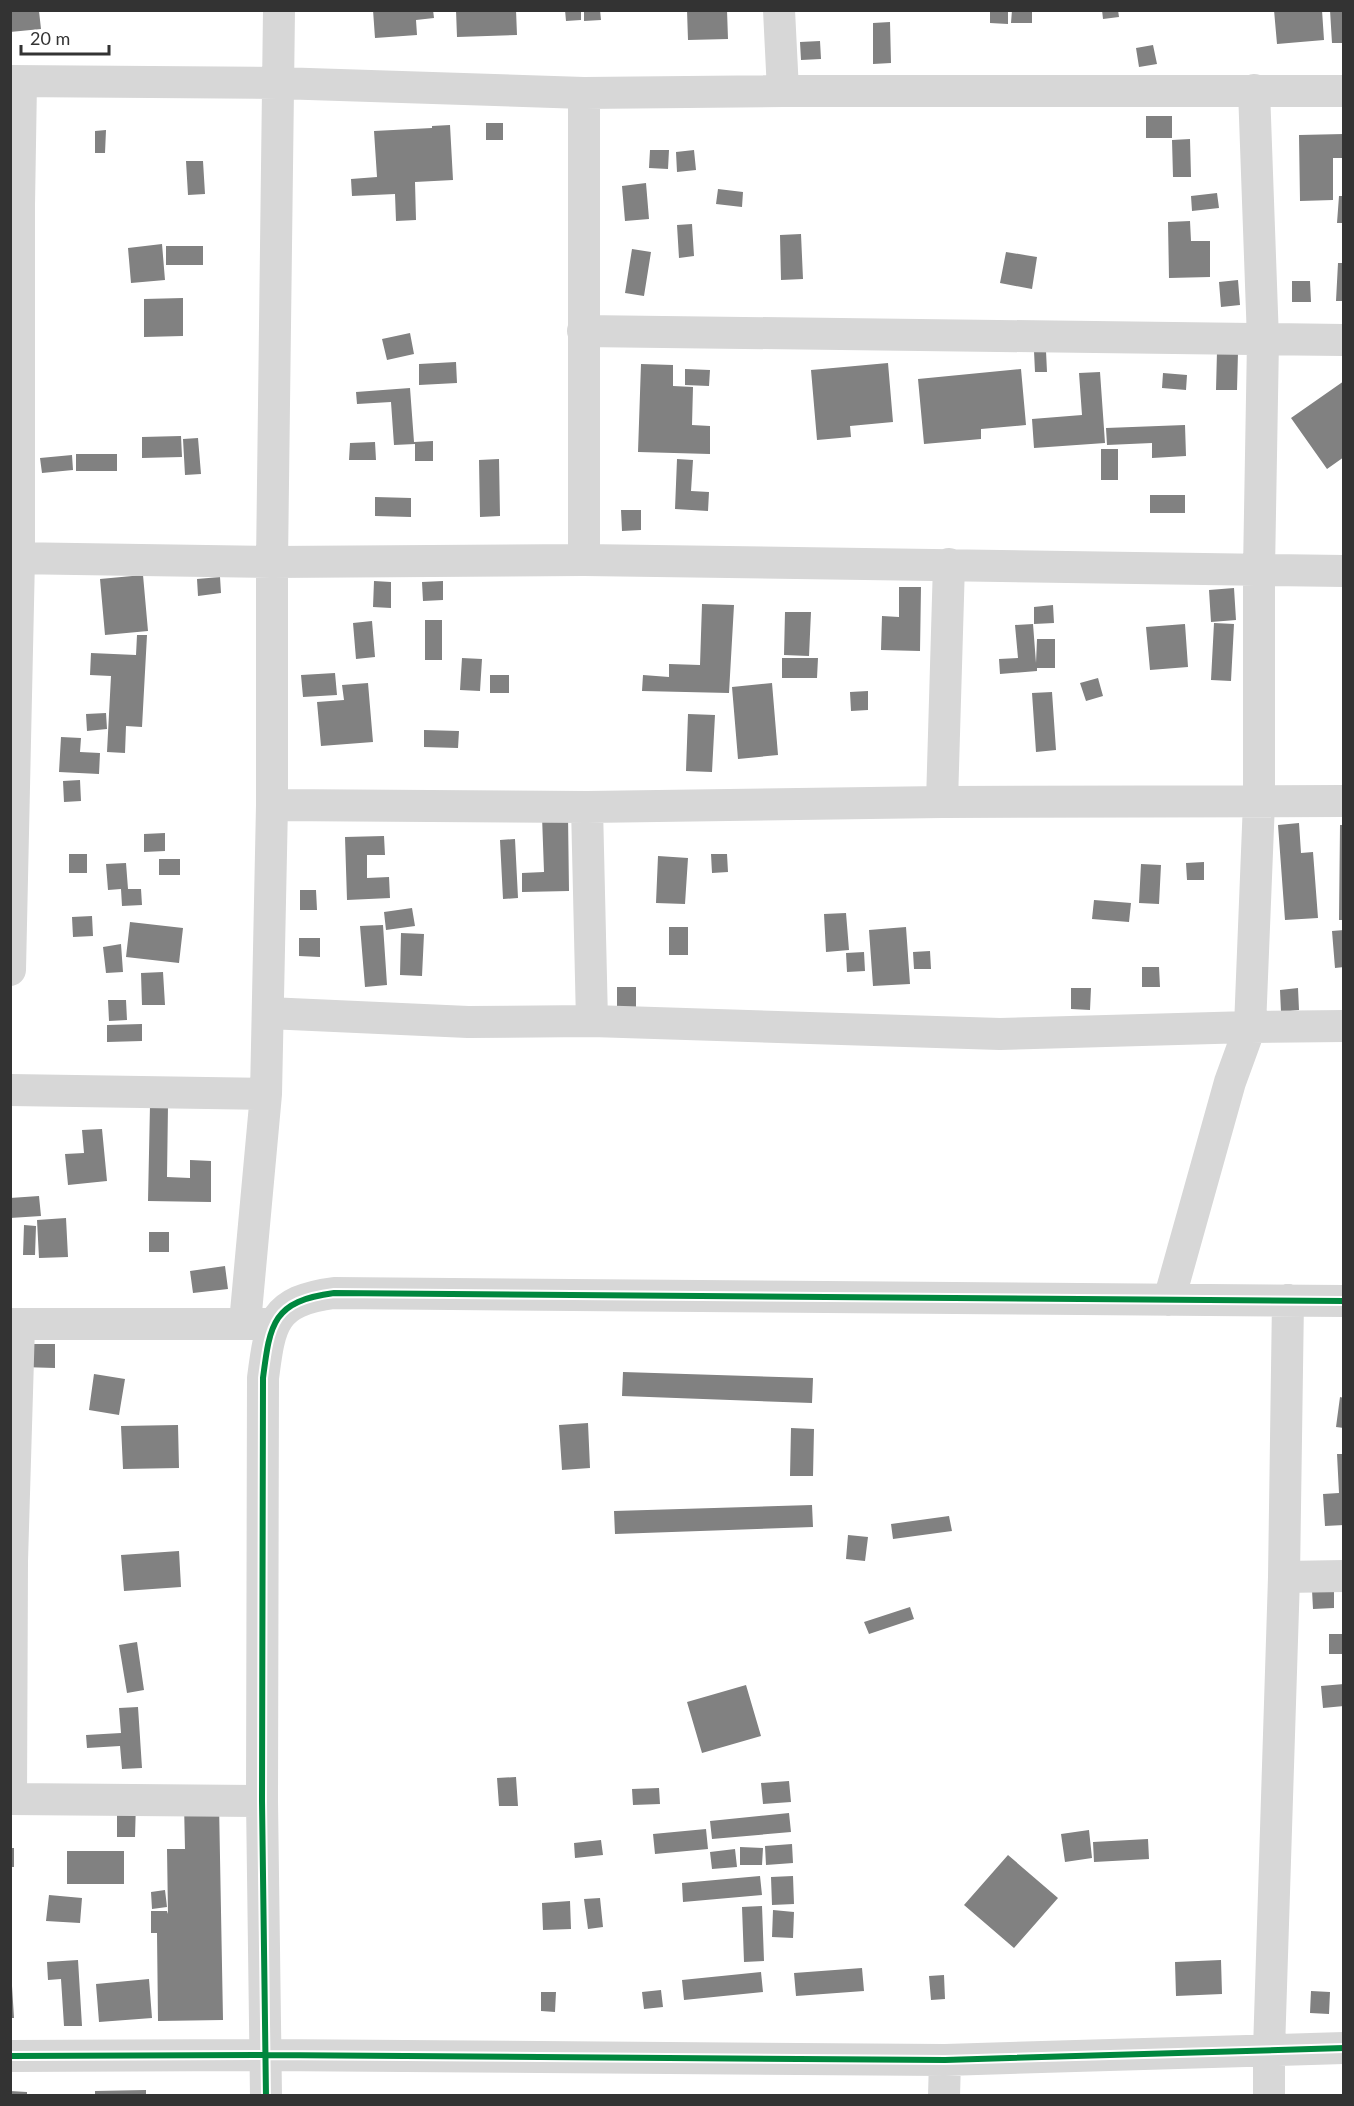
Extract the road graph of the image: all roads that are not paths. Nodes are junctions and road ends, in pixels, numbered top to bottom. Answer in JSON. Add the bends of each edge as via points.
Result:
{"nodes":[{"id":1,"x":279,"y":10,"type":"edge"},
{"id":2,"x":779,"y":10,"type":"edge"},
{"id":3,"x":16,"y":82,"type":"edge"},
{"id":4,"x":278,"y":83,"type":"junction"},
{"id":5,"x":1254,"y":90,"type":"junction"},
{"id":6,"x":783,"y":91,"type":"junction"},
{"id":7,"x":1344,"y":91,"type":"edge"},
{"id":8,"x":584,"y":93,"type":"junction"},
{"id":9,"x":15,"y":325,"type":"edge"},
{"id":10,"x":583,"y":331,"type":"junction"},
{"id":11,"x":1263,"y":340,"type":"junction"},
{"id":12,"x":1344,"y":340,"type":"edge"},
{"id":13,"x":15,"y":558,"type":"edge"},
{"id":14,"x":584,"y":560,"type":"junction"},
{"id":15,"x":272,"y":562,"type":"junction"},
{"id":16,"x":949,"y":564,"type":"junction"},
{"id":17,"x":1259,"y":570,"type":"junction"},
{"id":18,"x":1344,"y":571,"type":"edge"},
{"id":19,"x":1344,"y":801,"type":"edge"},
{"id":20,"x":942,"y":802,"type":"junction"},
{"id":21,"x":1259,"y":802,"type":"junction"},
{"id":22,"x":13,"y":804,"type":"edge"},
{"id":23,"x":272,"y":806,"type":"junction"},
{"id":24,"x":587,"y":807,"type":"junction"},
{"id":25,"x":10,"y":970,"type":"edge"},
{"id":26,"x":268,"y":1013,"type":"junction"},
{"id":27,"x":592,"y":1021,"type":"junction"},
{"id":28,"x":1344,"y":1026,"type":"edge"},
{"id":29,"x":1250,"y":1027,"type":"junction"},
{"id":30,"x":10,"y":1090,"type":"edge"},
{"id":31,"x":266,"y":1094,"type":"junction"},
{"id":32,"x":1169,"y":1300,"type":"junction"},
{"id":33,"x":1288,"y":1300,"type":"junction"},
{"id":34,"x":1344,"y":1300,"type":"edge"},
{"id":35,"x":15,"y":1324,"type":"edge"},
{"id":36,"x":259,"y":1324,"type":"junction"},
{"id":37,"x":11,"y":1561,"type":"edge"},
{"id":38,"x":1284,"y":1576,"type":"junction"},
{"id":39,"x":1344,"y":1576,"type":"edge"},
{"id":40,"x":11,"y":1799,"type":"edge"},
{"id":41,"x":262,"y":1801,"type":"junction"},
{"id":42,"x":1344,"y":2048,"type":"edge"},
{"id":43,"x":1269,"y":2050,"type":"junction"},
{"id":44,"x":265,"y":2055,"type":"junction"},
{"id":45,"x":10,"y":2056,"type":"edge"},
{"id":46,"x":945,"y":2060,"type":"junction"},
{"id":47,"x":266,"y":2096,"type":"edge"},
{"id":48,"x":944,"y":2096,"type":"edge"},
{"id":49,"x":1269,"y":2096,"type":"edge"}],
"edges":[{"from":1,"to":4,"type":"street"},
{"from":2,"to":6,"type":"street"},
{"from":3,"to":4,"type":"street"},
{"from":3,"to":9,"type":"street","via":[[19,205]]},
{"from":4,"to":8,"type":"street"},
{"from":4,"to":15,"type":"street"},
{"from":5,"to":6,"type":"street"},
{"from":5,"to":7,"type":"street"},
{"from":5,"to":11,"type":"street"},
{"from":6,"to":8,"type":"street"},
{"from":8,"to":10,"type":"street"},
{"from":9,"to":13,"type":"street"},
{"from":10,"to":11,"type":"street"},
{"from":10,"to":14,"type":"street"},
{"from":11,"to":12,"type":"street"},
{"from":11,"to":17,"type":"street"},
{"from":13,"to":15,"type":"street"},
{"from":13,"to":22,"type":"street"},
{"from":14,"to":15,"type":"street"},
{"from":14,"to":16,"type":"street"},
{"from":15,"to":23,"type":"street"},
{"from":16,"to":17,"type":"street"},
{"from":16,"to":20,"type":"street"},
{"from":17,"to":18,"type":"street"},
{"from":17,"to":21,"type":"street"},
{"from":19,"to":21,"type":"street"},
{"from":20,"to":21,"type":"street"},
{"from":20,"to":24,"type":"street"},
{"from":21,"to":29,"type":"street"},
{"from":22,"to":25,"type":"street"},
{"from":23,"to":24,"type":"street"},
{"from":23,"to":26,"type":"street"},
{"from":24,"to":27,"type":"street"},
{"from":26,"to":27,"type":"street","via":[[468,1022]]},
{"from":26,"to":31,"type":"street"},
{"from":27,"to":29,"type":"street","via":[[1000,1034]]},
{"from":28,"to":29,"type":"street"},
{"from":29,"to":32,"type":"street","via":[[1230,1082]]},
{"from":30,"to":31,"type":"street"},
{"from":31,"to":36,"type":"street"},
{"from":32,"to":33,"type":"street"},
{"from":32,"to":36,"type":"street","via":[[334,1293],[310,1296]]},
{"from":33,"to":34,"type":"street"},
{"from":33,"to":38,"type":"street"},
{"from":35,"to":36,"type":"street"},
{"from":35,"to":37,"type":"street"},
{"from":36,"to":41,"type":"street","via":[[266,1348],[262,1378]]},
{"from":37,"to":40,"type":"street"},
{"from":38,"to":39,"type":"street"},
{"from":38,"to":43,"type":"street"},
{"from":40,"to":41,"type":"street"},
{"from":41,"to":44,"type":"street"},
{"from":42,"to":43,"type":"street"},
{"from":43,"to":46,"type":"street"},
{"from":43,"to":49,"type":"street"},
{"from":44,"to":45,"type":"street"},
{"from":44,"to":46,"type":"street"},
{"from":44,"to":47,"type":"street"},
{"from":46,"to":48,"type":"street"}]}
